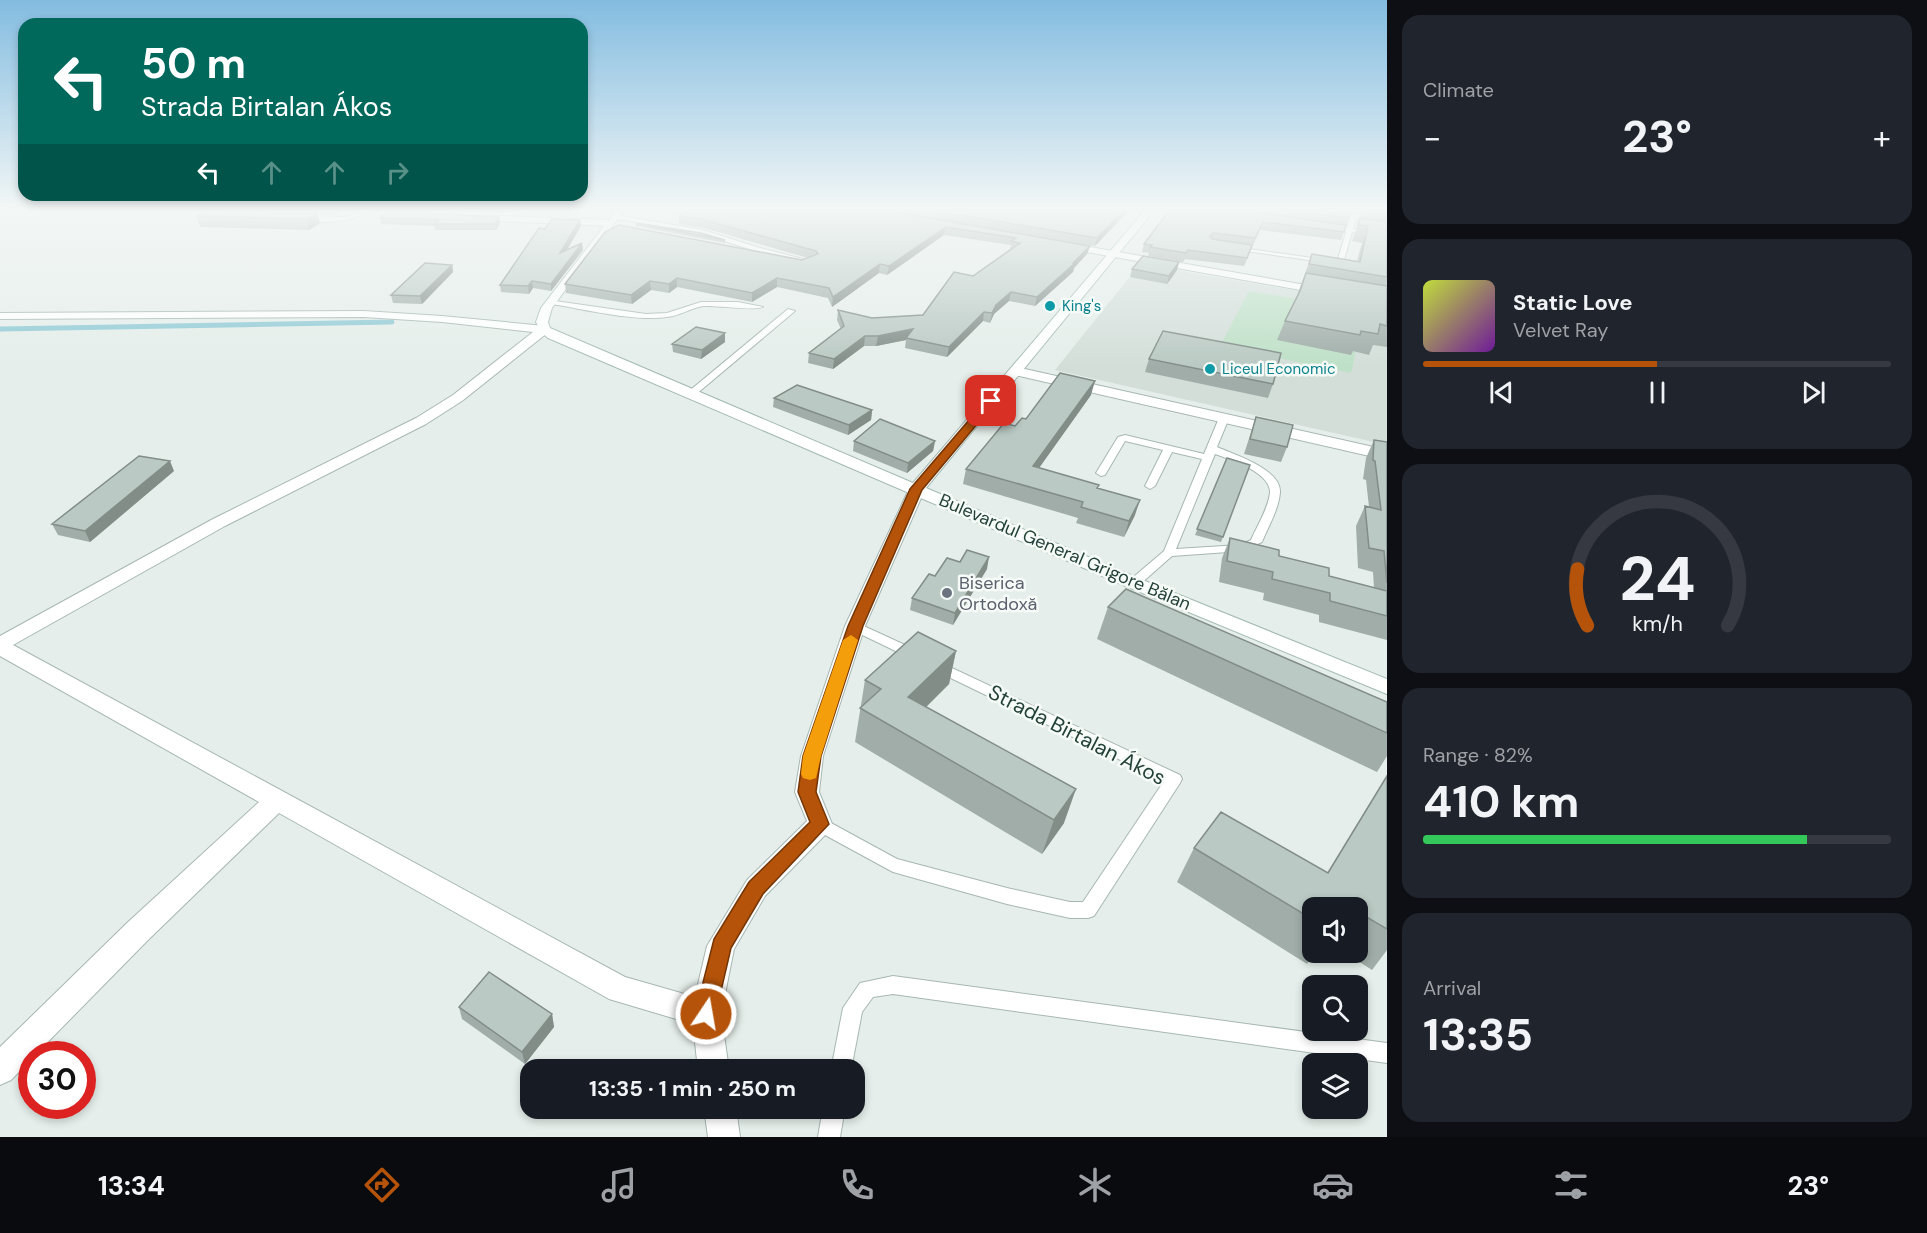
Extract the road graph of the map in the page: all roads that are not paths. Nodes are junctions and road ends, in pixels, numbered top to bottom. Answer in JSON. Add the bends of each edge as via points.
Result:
{"nodes":[{"id":1,"x":582,"y":261,"type":"edge"},
{"id":2,"x":787,"y":261,"type":"edge"},
{"id":3,"x":808,"y":261,"type":"edge"},
{"id":4,"x":1110,"y":261,"type":"edge"},
{"id":5,"x":1156,"y":261,"type":"edge"},
{"id":6,"x":1322,"y":261,"type":"edge"},
{"id":7,"x":1339,"y":261,"type":"edge"},
{"id":8,"x":812,"y":262,"type":"edge"},
{"id":9,"x":802,"y":264,"type":"edge"},
{"id":10,"x":1340,"y":294,"type":"edge"},
{"id":11,"x":551,"y":302,"type":"junction"},
{"id":12,"x":759,"y":308,"type":"dead end"},
{"id":13,"x":791,"y":310,"type":"dead end"},
{"id":14,"x":0,"y":316,"type":"edge"},
{"id":15,"x":545,"y":330,"type":"junction"},
{"id":16,"x":1016,"y":371,"type":"junction"},
{"id":17,"x":691,"y":394,"type":"junction"},
{"id":18,"x":1224,"y":418,"type":"junction"},
{"id":19,"x":1169,"y":448,"type":"junction"},
{"id":20,"x":1211,"y":454,"type":"junction"},
{"id":21,"x":1387,"y":455,"type":"edge"},
{"id":22,"x":1101,"y":473,"type":"dead end"},
{"id":23,"x":1150,"y":486,"type":"dead end"},
{"id":24,"x":916,"y":489,"type":"junction"},
{"id":25,"x":1169,"y":553,"type":"junction"},
{"id":26,"x":1134,"y":583,"type":"junction"},
{"id":27,"x":855,"y":626,"type":"junction"},
{"id":28,"x":0,"y":646,"type":"edge"},
{"id":29,"x":1387,"y":687,"type":"edge"},
{"id":30,"x":277,"y":800,"type":"junction"},
{"id":31,"x":820,"y":824,"type":"junction"},
{"id":32,"x":706,"y":1014,"type":"junction"},
{"id":33,"x":1387,"y":1053,"type":"edge"},
{"id":34,"x":712,"y":1059,"type":"edge"},
{"id":35,"x":844,"y":1059,"type":"edge"},
{"id":36,"x":0,"y":1069,"type":"edge"},
{"id":37,"x":722,"y":1119,"type":"edge"},
{"id":38,"x":832,"y":1119,"type":"edge"},
{"id":39,"x":724,"y":1137,"type":"edge"},
{"id":40,"x":829,"y":1137,"type":"edge"}],
"edges":[{"from":1,"to":11,"type":"street"},
{"from":2,"to":9,"type":"street"},
{"from":3,"to":8,"type":"lane"},
{"from":4,"to":16,"type":"street"},
{"from":5,"to":10,"type":"street"},
{"from":6,"to":7,"type":"lane"},
{"from":11,"to":12,"type":"lane","via":[[646,316],[668,315],[701,304]]},
{"from":11,"to":15,"type":"street","via":[[543,315]]},
{"from":13,"to":17,"type":"lane"},
{"from":14,"to":15,"type":"street","via":[[364,314]]},
{"from":15,"to":17,"type":"street","name":"Bulevardul General Grigore Bălan"},
{"from":15,"to":28,"type":"street","via":[[436,411],[249,507]]},
{"from":16,"to":18,"type":"street"},
{"from":16,"to":24,"type":"street"},
{"from":17,"to":24,"type":"street","name":"Bulevardul General Grigore Bălan"},
{"from":18,"to":20,"type":"lane"},
{"from":18,"to":21,"type":"street"},
{"from":19,"to":20,"type":"lane"},
{"from":19,"to":22,"type":"lane","via":[[1121,439]]},
{"from":19,"to":23,"type":"lane"},
{"from":20,"to":25,"type":"lane"},
{"from":20,"to":25,"type":"lane","via":[[1243,462],[1273,480],[1276,491],[1256,542],[1242,548]]},
{"from":24,"to":26,"type":"street","name":"Bulevardul General Grigore Bălan"},
{"from":24,"to":27,"type":"street"},
{"from":25,"to":26,"type":"lane"},
{"from":26,"to":29,"type":"street","name":"Bulevardul General Grigore Bălan"},
{"from":27,"to":31,"type":"street","via":[[812,756],[807,792]]},
{"from":27,"to":31,"type":"lane","name":"Strada Birtalan Ákos","via":[[1174,779],[1088,910],[1070,910],[1007,896],[893,865]]},
{"from":28,"to":30,"type":"street"},
{"from":30,"to":32,"type":"street","via":[[619,988]]},
{"from":30,"to":36,"type":"street"},
{"from":31,"to":32,"type":"street","via":[[756,888],[721,946]]},
{"from":32,"to":34,"type":"street"},
{"from":33,"to":35,"type":"lane","via":[[893,985],[867,989],[853,1008]]},
{"from":37,"to":39,"type":"street"},
{"from":38,"to":40,"type":"lane"}]}
